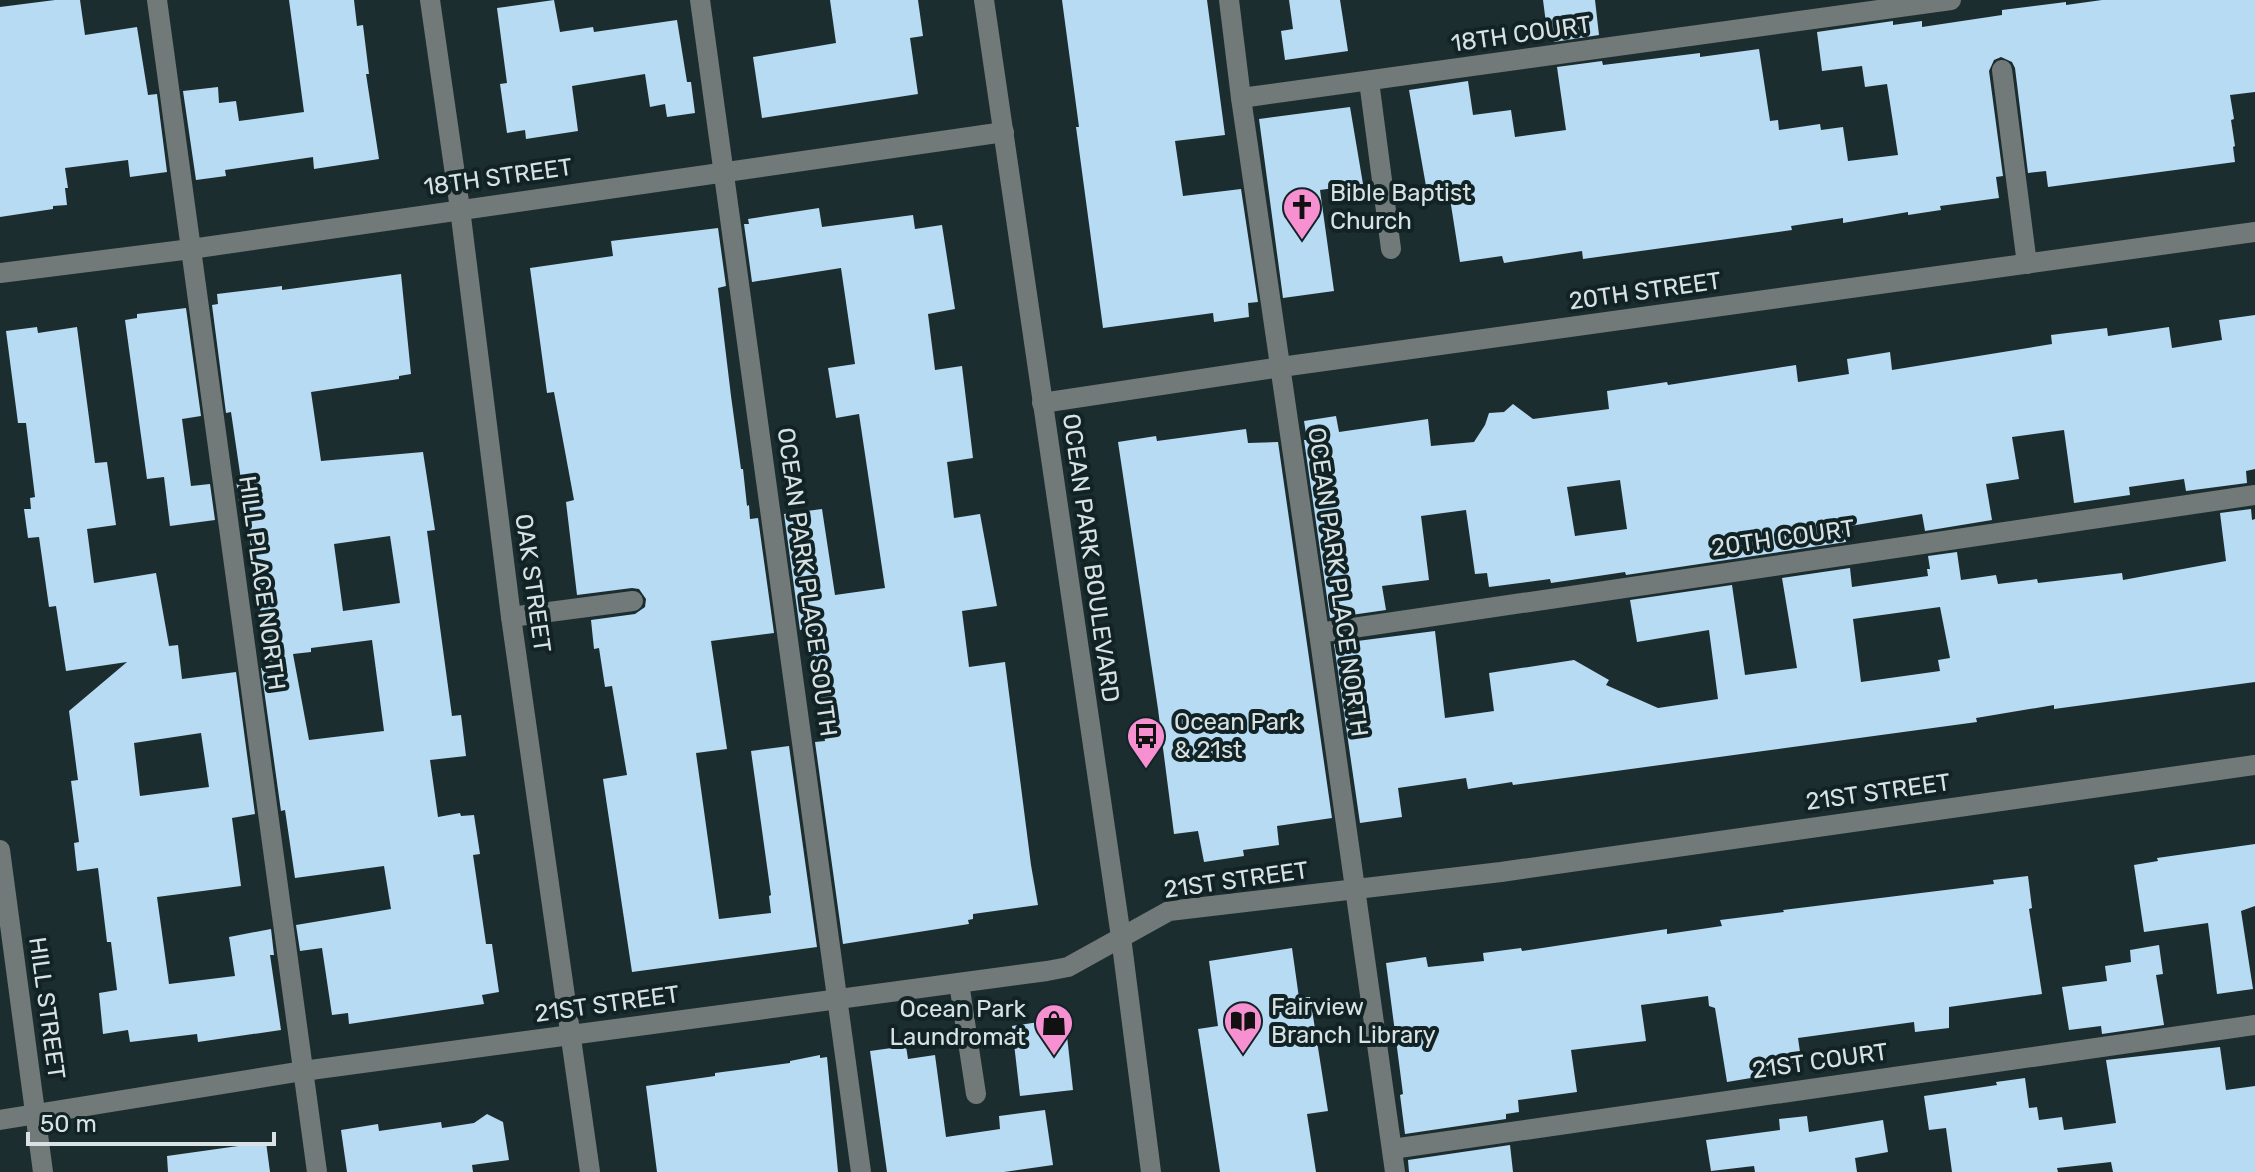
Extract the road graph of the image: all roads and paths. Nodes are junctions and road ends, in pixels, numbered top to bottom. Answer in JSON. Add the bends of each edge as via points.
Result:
{"nodes":[{"id":1,"x":157,"y":0,"type":"edge"},
{"id":2,"x":430,"y":0,"type":"edge"},
{"id":3,"x":700,"y":0,"type":"edge"},
{"id":4,"x":984,"y":0,"type":"edge"},
{"id":5,"x":1229,"y":0,"type":"edge"},
{"id":6,"x":1951,"y":0,"type":"edge"},
{"id":7,"x":2002,"y":70,"type":"dead end"},
{"id":8,"x":1369,"y":81,"type":"junction"},
{"id":9,"x":1241,"y":98,"type":"junction"},
{"id":10,"x":1004,"y":132,"type":"junction"},
{"id":11,"x":724,"y":171,"type":"junction"},
{"id":12,"x":460,"y":209,"type":"junction"},
{"id":13,"x":2255,"y":232,"type":"edge"},
{"id":14,"x":191,"y":249,"type":"junction"},
{"id":15,"x":1391,"y":249,"type":"dead end"},
{"id":16,"x":2027,"y":264,"type":"junction"},
{"id":17,"x":0,"y":273,"type":"edge"},
{"id":18,"x":1281,"y":367,"type":"junction"},
{"id":19,"x":1042,"y":403,"type":"junction"},
{"id":20,"x":2255,"y":495,"type":"edge"},
{"id":21,"x":633,"y":601,"type":"dead end"},
{"id":22,"x":511,"y":617,"type":"junction"},
{"id":23,"x":1319,"y":633,"type":"junction"},
{"id":24,"x":2255,"y":765,"type":"edge"},
{"id":25,"x":0,"y":850,"type":"edge"},
{"id":26,"x":1356,"y":889,"type":"junction"},
{"id":27,"x":1121,"y":937,"type":"junction"},
{"id":28,"x":959,"y":983,"type":"junction"},
{"id":29,"x":837,"y":998,"type":"junction"},
{"id":30,"x":2255,"y":1025,"type":"edge"},
{"id":31,"x":572,"y":1035,"type":"junction"},
{"id":32,"x":303,"y":1071,"type":"junction"},
{"id":33,"x":976,"y":1094,"type":"dead end"},
{"id":34,"x":35,"y":1115,"type":"junction"},
{"id":35,"x":0,"y":1120,"type":"edge"},
{"id":36,"x":1392,"y":1149,"type":"junction"},
{"id":37,"x":43,"y":1172,"type":"edge"},
{"id":38,"x":317,"y":1172,"type":"edge"},
{"id":39,"x":590,"y":1172,"type":"edge"},
{"id":40,"x":861,"y":1172,"type":"edge"},
{"id":41,"x":1151,"y":1172,"type":"edge"},
{"id":42,"x":1395,"y":1172,"type":"edge"}],
"edges":[{"from":1,"to":14,"type":"street","name":"HILL PLACE NORTH"},
{"from":2,"to":12,"type":"street","name":"OAK STREET"},
{"from":3,"to":11,"type":"street","name":"OCEAN PARK PLACE SOUTH"},
{"from":4,"to":10,"type":"street","name":"OCEAN PARK BOULEVARD"},
{"from":5,"to":9,"type":"street","name":"OCEAN PARK PLACE NORTH"},
{"from":6,"to":8,"type":"street","name":"18TH COURT"},
{"from":7,"to":16,"type":"street"},
{"from":8,"to":9,"type":"street","name":"18TH COURT"},
{"from":8,"to":15,"type":"street"},
{"from":9,"to":18,"type":"street","name":"OCEAN PARK PLACE NORTH"},
{"from":10,"to":11,"type":"street","name":"18TH STREET"},
{"from":10,"to":19,"type":"street","name":"OCEAN PARK BOULEVARD"},
{"from":11,"to":12,"type":"street","name":"18TH STREET"},
{"from":11,"to":29,"type":"street","name":"OCEAN PARK PLACE SOUTH"},
{"from":12,"to":14,"type":"street","name":"18TH STREET"},
{"from":12,"to":22,"type":"street","name":"OAK STREET"},
{"from":13,"to":16,"type":"street","name":"20TH STREET"},
{"from":14,"to":17,"type":"street","name":"18TH STREET"},
{"from":14,"to":32,"type":"street","name":"HILL PLACE NORTH"},
{"from":16,"to":18,"type":"street","name":"20TH STREET"},
{"from":18,"to":19,"type":"street","name":"20TH STREET"},
{"from":18,"to":23,"type":"street","name":"OCEAN PARK PLACE NORTH"},
{"from":19,"to":27,"type":"street","name":"OCEAN PARK BOULEVARD"},
{"from":20,"to":23,"type":"street","name":"20TH COURT"},
{"from":21,"to":22,"type":"street"},
{"from":22,"to":31,"type":"street","name":"OAK STREET"},
{"from":23,"to":26,"type":"street","name":"OCEAN PARK PLACE NORTH"},
{"from":24,"to":26,"type":"street","name":"21ST STREET"},
{"from":25,"to":34,"type":"street","name":"HILL STREET"},
{"from":26,"to":27,"type":"street","name":"21ST STREET","via":[[1169,911]]},
{"from":26,"to":36,"type":"street","name":"OCEAN PARK PLACE NORTH"},
{"from":27,"to":28,"type":"street","name":"21ST STREET","via":[[1068,967]]},
{"from":27,"to":41,"type":"street","name":"OCEAN PARK BOULEVARD"},
{"from":28,"to":29,"type":"street","name":"21ST STREET"},
{"from":28,"to":33,"type":"street"},
{"from":29,"to":31,"type":"street","name":"21ST STREET"},
{"from":29,"to":40,"type":"street","name":"OCEAN PARK PLACE SOUTH"},
{"from":30,"to":36,"type":"street","name":"21ST COURT"},
{"from":31,"to":32,"type":"street","name":"21ST STREET"},
{"from":31,"to":39,"type":"street","name":"OAK STREET"},
{"from":32,"to":34,"type":"street","name":"21ST STREET"},
{"from":32,"to":38,"type":"street","name":"HILL PLACE NORTH"},
{"from":34,"to":35,"type":"street","name":"21ST STREET"},
{"from":34,"to":37,"type":"street","name":"HILL STREET"},
{"from":36,"to":42,"type":"street","name":"OCEAN PARK PLACE NORTH"}]}
